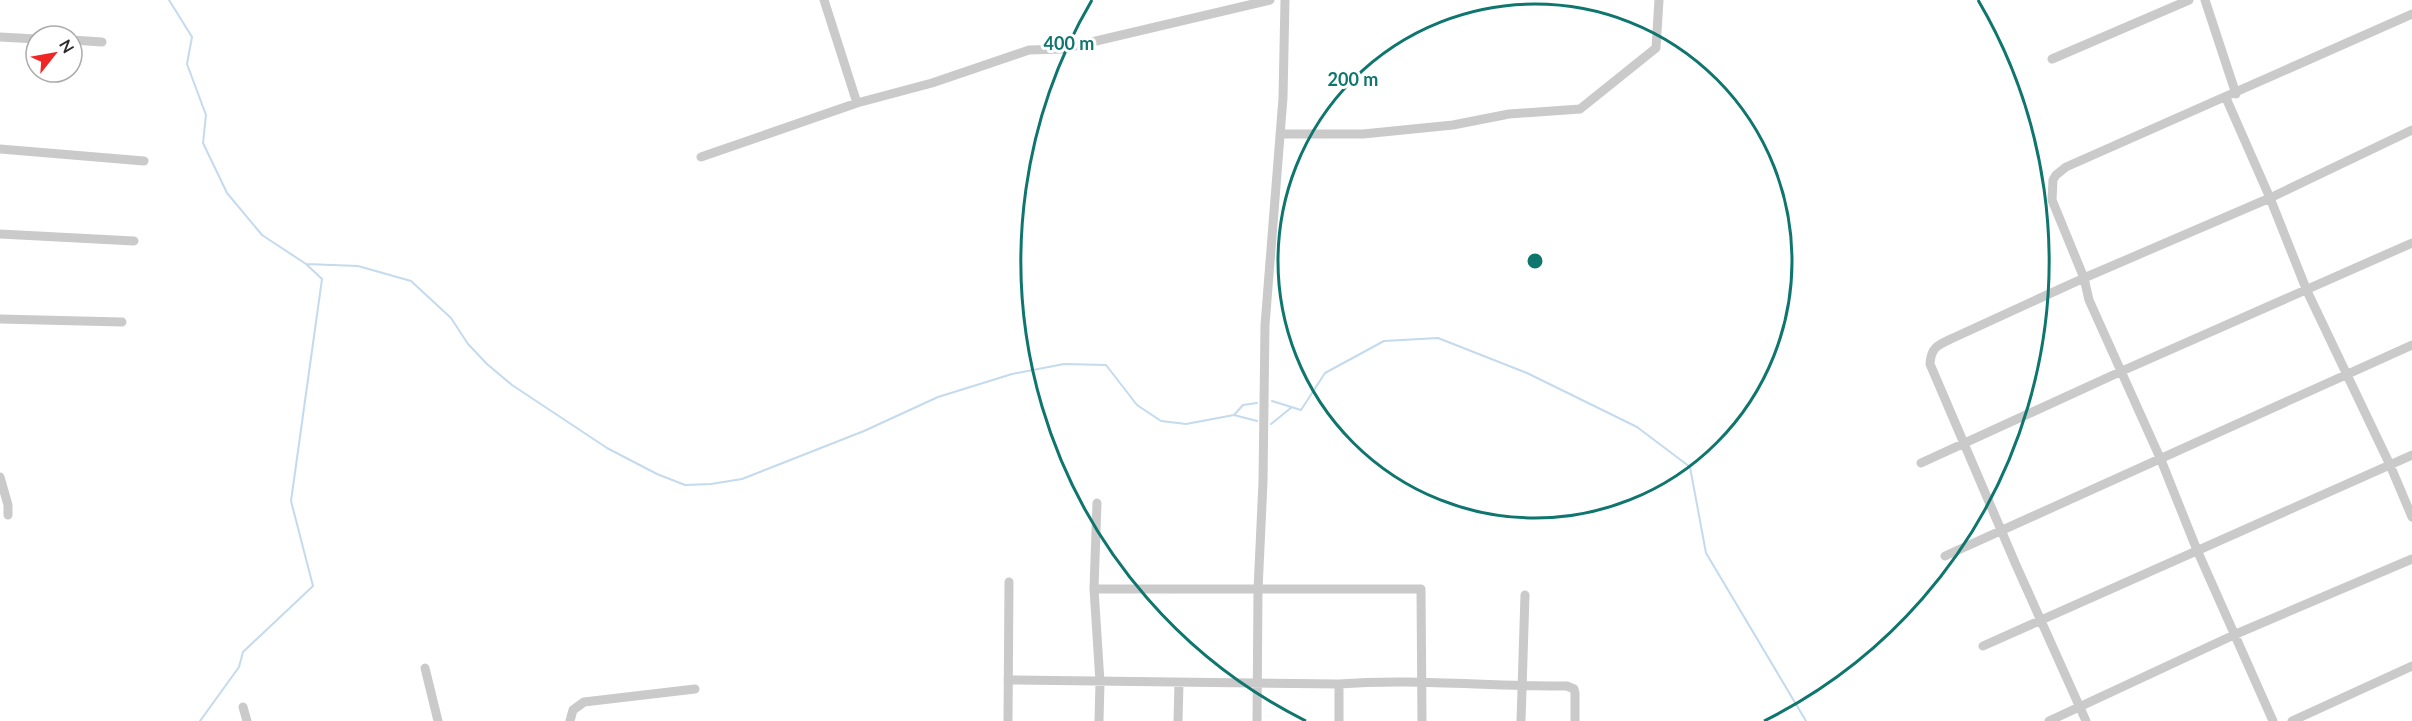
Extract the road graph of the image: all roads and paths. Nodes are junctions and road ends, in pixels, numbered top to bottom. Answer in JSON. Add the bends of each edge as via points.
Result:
{"nodes":[{"id":1,"x":824,"y":0,"type":"edge"},
{"id":2,"x":1270,"y":0,"type":"edge"},
{"id":3,"x":1285,"y":0,"type":"edge"},
{"id":4,"x":1659,"y":0,"type":"edge"},
{"id":5,"x":2189,"y":0,"type":"edge"},
{"id":6,"x":2205,"y":0,"type":"edge"},
{"id":7,"x":2412,"y":14,"type":"edge"},
{"id":8,"x":0,"y":37,"type":"edge"},
{"id":9,"x":24,"y":38,"type":"edge"},
{"id":10,"x":84,"y":41,"type":"edge"},
{"id":11,"x":102,"y":42,"type":"dead end"},
{"id":12,"x":2052,"y":59,"type":"dead end"},
{"id":13,"x":2236,"y":94,"type":"junction"},
{"id":14,"x":2226,"y":98,"type":"junction"},
{"id":15,"x":857,"y":103,"type":"junction"},
{"id":16,"x":2412,"y":130,"type":"edge"},
{"id":17,"x":1280,"y":134,"type":"junction"},
{"id":18,"x":0,"y":149,"type":"edge"},
{"id":19,"x":701,"y":157,"type":"dead end"},
{"id":20,"x":144,"y":161,"type":"dead end"},
{"id":21,"x":2270,"y":198,"type":"junction"},
{"id":22,"x":0,"y":234,"type":"edge"},
{"id":23,"x":134,"y":241,"type":"dead end"},
{"id":24,"x":2412,"y":243,"type":"edge"},
{"id":25,"x":2084,"y":278,"type":"junction"},
{"id":26,"x":2307,"y":291,"type":"junction"},
{"id":27,"x":0,"y":319,"type":"edge"},
{"id":28,"x":122,"y":322,"type":"dead end"},
{"id":29,"x":2412,"y":345,"type":"edge"},
{"id":30,"x":2122,"y":371,"type":"junction"},
{"id":31,"x":2348,"y":374,"type":"junction"},
{"id":32,"x":1964,"y":444,"type":"junction"},
{"id":33,"x":2412,"y":455,"type":"edge"},
{"id":34,"x":2161,"y":460,"type":"junction"},
{"id":35,"x":1922,"y":463,"type":"dead end"},
{"id":36,"x":2391,"y":465,"type":"junction"},
{"id":37,"x":0,"y":477,"type":"edge"},
{"id":38,"x":1097,"y":503,"type":"dead end"},
{"id":39,"x":8,"y":515,"type":"dead end"},
{"id":40,"x":2412,"y":518,"type":"edge"},
{"id":41,"x":2001,"y":531,"type":"junction"},
{"id":42,"x":2197,"y":550,"type":"junction"},
{"id":43,"x":1945,"y":556,"type":"dead end"},
{"id":44,"x":2412,"y":559,"type":"edge"},
{"id":45,"x":1009,"y":582,"type":"dead end"},
{"id":46,"x":1094,"y":589,"type":"junction"},
{"id":47,"x":1258,"y":590,"type":"junction"},
{"id":48,"x":1525,"y":595,"type":"dead end"},
{"id":49,"x":2041,"y":621,"type":"junction"},
{"id":50,"x":2236,"y":634,"type":"junction"},
{"id":51,"x":1983,"y":646,"type":"dead end"},
{"id":52,"x":2412,"y":666,"type":"edge"},
{"id":53,"x":425,"y":668,"type":"dead end"},
{"id":54,"x":1008,"y":680,"type":"junction"},
{"id":55,"x":1257,"y":681,"type":"junction"},
{"id":56,"x":1100,"y":682,"type":"junction"},
{"id":57,"x":1422,"y":682,"type":"junction"},
{"id":58,"x":1179,"y":683,"type":"junction"},
{"id":59,"x":1339,"y":684,"type":"junction"},
{"id":60,"x":1522,"y":687,"type":"junction"},
{"id":61,"x":694,"y":689,"type":"dead end"},
{"id":62,"x":243,"y":707,"type":"dead end"},
{"id":63,"x":2080,"y":707,"type":"junction"},
{"id":64,"x":247,"y":721,"type":"edge"},
{"id":65,"x":438,"y":721,"type":"edge"},
{"id":66,"x":570,"y":721,"type":"edge"},
{"id":67,"x":1008,"y":721,"type":"edge"},
{"id":68,"x":1099,"y":721,"type":"edge"},
{"id":69,"x":1178,"y":721,"type":"edge"},
{"id":70,"x":1257,"y":721,"type":"edge"},
{"id":71,"x":1339,"y":721,"type":"edge"},
{"id":72,"x":1422,"y":721,"type":"edge"},
{"id":73,"x":1521,"y":721,"type":"edge"},
{"id":74,"x":1575,"y":721,"type":"edge"},
{"id":75,"x":2049,"y":721,"type":"edge"},
{"id":76,"x":2086,"y":721,"type":"edge"},
{"id":77,"x":2273,"y":721,"type":"edge"},
{"id":78,"x":2292,"y":721,"type":"edge"}],
"edges":[{"from":1,"to":15,"type":"street"},
{"from":2,"to":15,"type":"street","via":[[1062,49],[1029,50]]},
{"from":3,"to":17,"type":"street"},
{"from":4,"to":17,"type":"street","via":[[1656,48],[1580,109],[1509,114],[1453,125],[1363,134]]},
{"from":5,"to":12,"type":"street"},
{"from":6,"to":13,"type":"street"},
{"from":7,"to":13,"type":"street"},
{"from":8,"to":9,"type":"street"},
{"from":10,"to":11,"type":"street"},
{"from":13,"to":14,"type":"street"},
{"from":14,"to":21,"type":"street"},
{"from":14,"to":25,"type":"street","via":[[2056,174],[2051,186],[2052,200]]},
{"from":15,"to":19,"type":"street"},
{"from":16,"to":21,"type":"street"},
{"from":17,"to":47,"type":"street","via":[[1265,325]]},
{"from":18,"to":20,"type":"street"},
{"from":21,"to":25,"type":"street"},
{"from":21,"to":26,"type":"street"},
{"from":22,"to":23,"type":"street"},
{"from":24,"to":26,"type":"street"},
{"from":25,"to":30,"type":"street","via":[[2089,300]]},
{"from":25,"to":32,"type":"street","via":[[1939,345],[1931,353],[1930,364]]},
{"from":26,"to":30,"type":"street"},
{"from":26,"to":31,"type":"street"},
{"from":27,"to":28,"type":"street"},
{"from":29,"to":31,"type":"street"},
{"from":30,"to":32,"type":"street"},
{"from":30,"to":34,"type":"street"},
{"from":31,"to":34,"type":"street"},
{"from":31,"to":36,"type":"street"},
{"from":32,"to":35,"type":"street"},
{"from":32,"to":41,"type":"street"},
{"from":33,"to":36,"type":"street"},
{"from":34,"to":41,"type":"street"},
{"from":34,"to":42,"type":"street"},
{"from":36,"to":40,"type":"street"},
{"from":36,"to":42,"type":"street"},
{"from":37,"to":39,"type":"street"},
{"from":38,"to":46,"type":"street"},
{"from":41,"to":43,"type":"street"},
{"from":41,"to":49,"type":"street"},
{"from":42,"to":49,"type":"street"},
{"from":42,"to":50,"type":"street"},
{"from":44,"to":50,"type":"street"},
{"from":45,"to":54,"type":"street"},
{"from":46,"to":47,"type":"street"},
{"from":46,"to":56,"type":"street"},
{"from":47,"to":55,"type":"street"},
{"from":47,"to":57,"type":"street","via":[[1422,589]]},
{"from":48,"to":60,"type":"street"},
{"from":49,"to":51,"type":"street"},
{"from":49,"to":63,"type":"street"},
{"from":50,"to":63,"type":"street"},
{"from":50,"to":77,"type":"street"},
{"from":52,"to":78,"type":"street"},
{"from":53,"to":65,"type":"street"},
{"from":54,"to":56,"type":"street"},
{"from":54,"to":67,"type":"street"},
{"from":55,"to":58,"type":"street"},
{"from":55,"to":59,"type":"street"},
{"from":55,"to":70,"type":"street"},
{"from":56,"to":58,"type":"street"},
{"from":56,"to":68,"type":"street"},
{"from":57,"to":59,"type":"street"},
{"from":57,"to":60,"type":"street"},
{"from":57,"to":72,"type":"street"},
{"from":58,"to":69,"type":"street"},
{"from":59,"to":71,"type":"street"},
{"from":60,"to":73,"type":"street"},
{"from":60,"to":74,"type":"street","via":[[1571,687],[1575,693]]},
{"from":61,"to":66,"type":"street","via":[[584,702],[573,710]]},
{"from":62,"to":64,"type":"street"},
{"from":63,"to":75,"type":"street"},
{"from":63,"to":76,"type":"street"}]}
